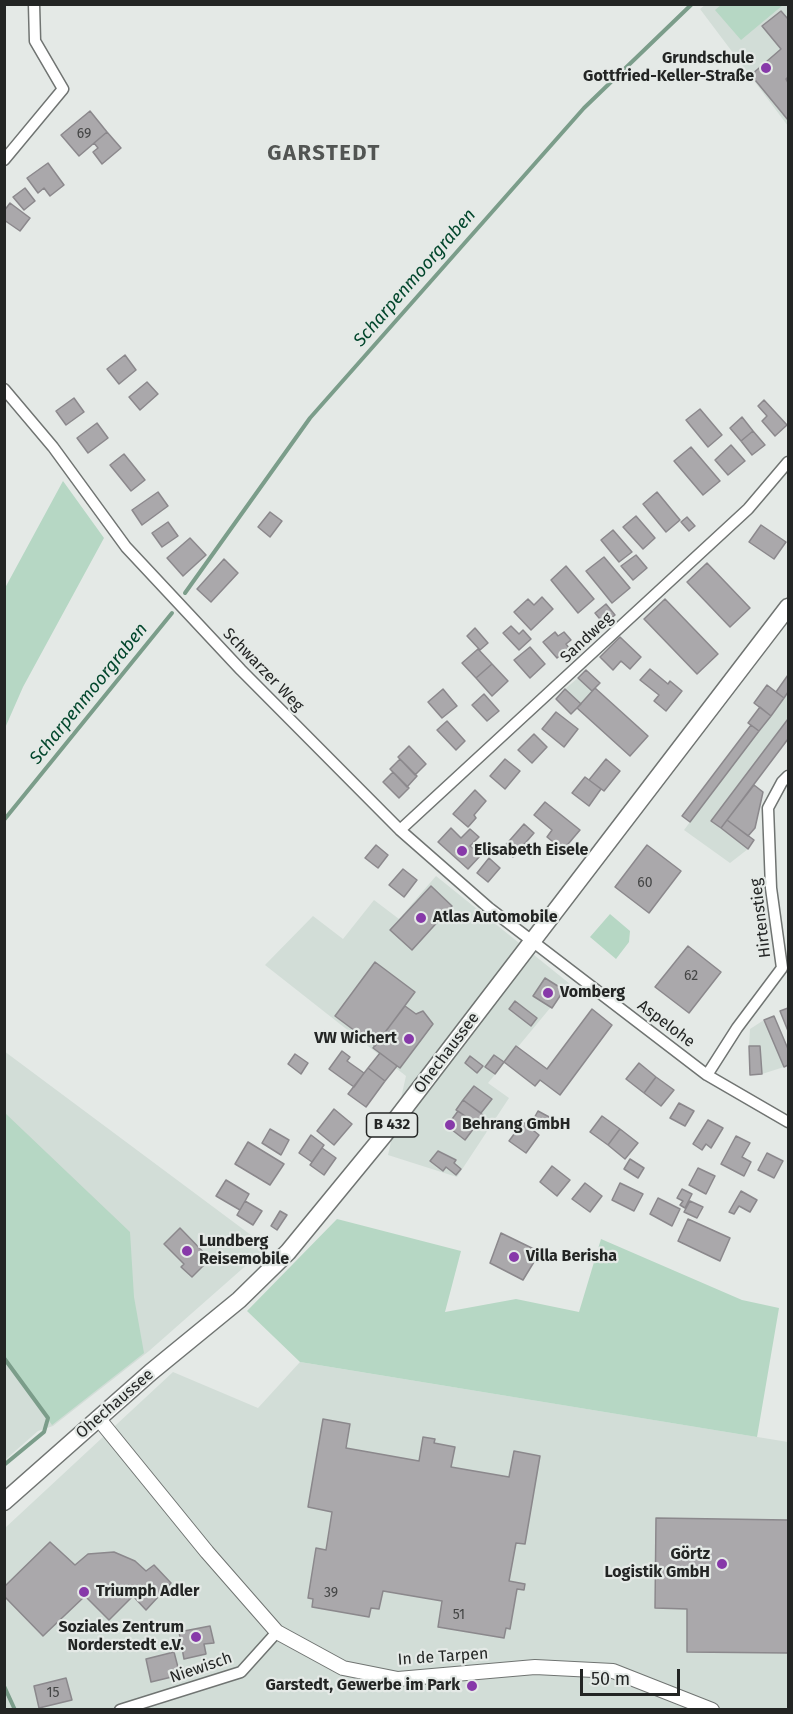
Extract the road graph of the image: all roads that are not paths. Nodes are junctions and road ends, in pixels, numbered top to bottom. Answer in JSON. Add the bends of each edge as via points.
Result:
{"nodes":[{"id":1,"x":34,"y":4,"type":"edge"},
{"id":2,"x":4,"y":160,"type":"edge"},
{"id":3,"x":4,"y":389,"type":"edge"},
{"id":4,"x":789,"y":462,"type":"edge"},
{"id":5,"x":789,"y":607,"type":"edge"},
{"id":6,"x":789,"y":776,"type":"edge"},
{"id":7,"x":400,"y":830,"type":"junction"},
{"id":8,"x":532,"y":941,"type":"junction"},
{"id":9,"x":785,"y":969,"type":"edge"},
{"id":10,"x":707,"y":1075,"type":"junction"},
{"id":11,"x":789,"y":1122,"type":"edge"},
{"id":12,"x":98,"y":1418,"type":"junction"},
{"id":13,"x":4,"y":1502,"type":"edge"},
{"id":14,"x":277,"y":1632,"type":"junction"},
{"id":15,"x":120,"y":1710,"type":"edge"},
{"id":16,"x":712,"y":1710,"type":"edge"}],
"edges":[{"from":1,"to":2,"type":"street","via":[[35,41],[63,89]]},
{"from":3,"to":7,"type":"street","name":"Schwarzer Weg","via":[[53,447],[126,547]]},
{"from":4,"to":7,"type":"street","name":"Sandweg","via":[[748,509]]},
{"from":5,"to":8,"type":"main road","name":"Ohechaussee","number":"B 432"},
{"from":6,"to":9,"type":"street","name":"Hirtenstieg","via":[[768,808],[771,888]]},
{"from":7,"to":8,"type":"street","name":"Schwarzer Weg"},
{"from":8,"to":10,"type":"street","name":"Aspelohe"},
{"from":8,"to":12,"type":"main road","name":"Ohechaussee","number":"B 432","via":[[384,1135],[288,1252],[239,1300]]},
{"from":9,"to":10,"type":"street","name":"Hirtenstieg","via":[[737,1028]]},
{"from":10,"to":11,"type":"street","name":"Aspelohe"},
{"from":12,"to":13,"type":"main road","name":"Ohechaussee","number":"B 432"},
{"from":12,"to":14,"type":"street","name":"In de Tarpen"},
{"from":14,"to":15,"type":"street","name":"Niewisch","via":[[241,1672]]},
{"from":14,"to":16,"type":"street","name":"In de Tarpen","via":[[343,1668],[398,1679],[543,1667],[613,1671]]}]}
